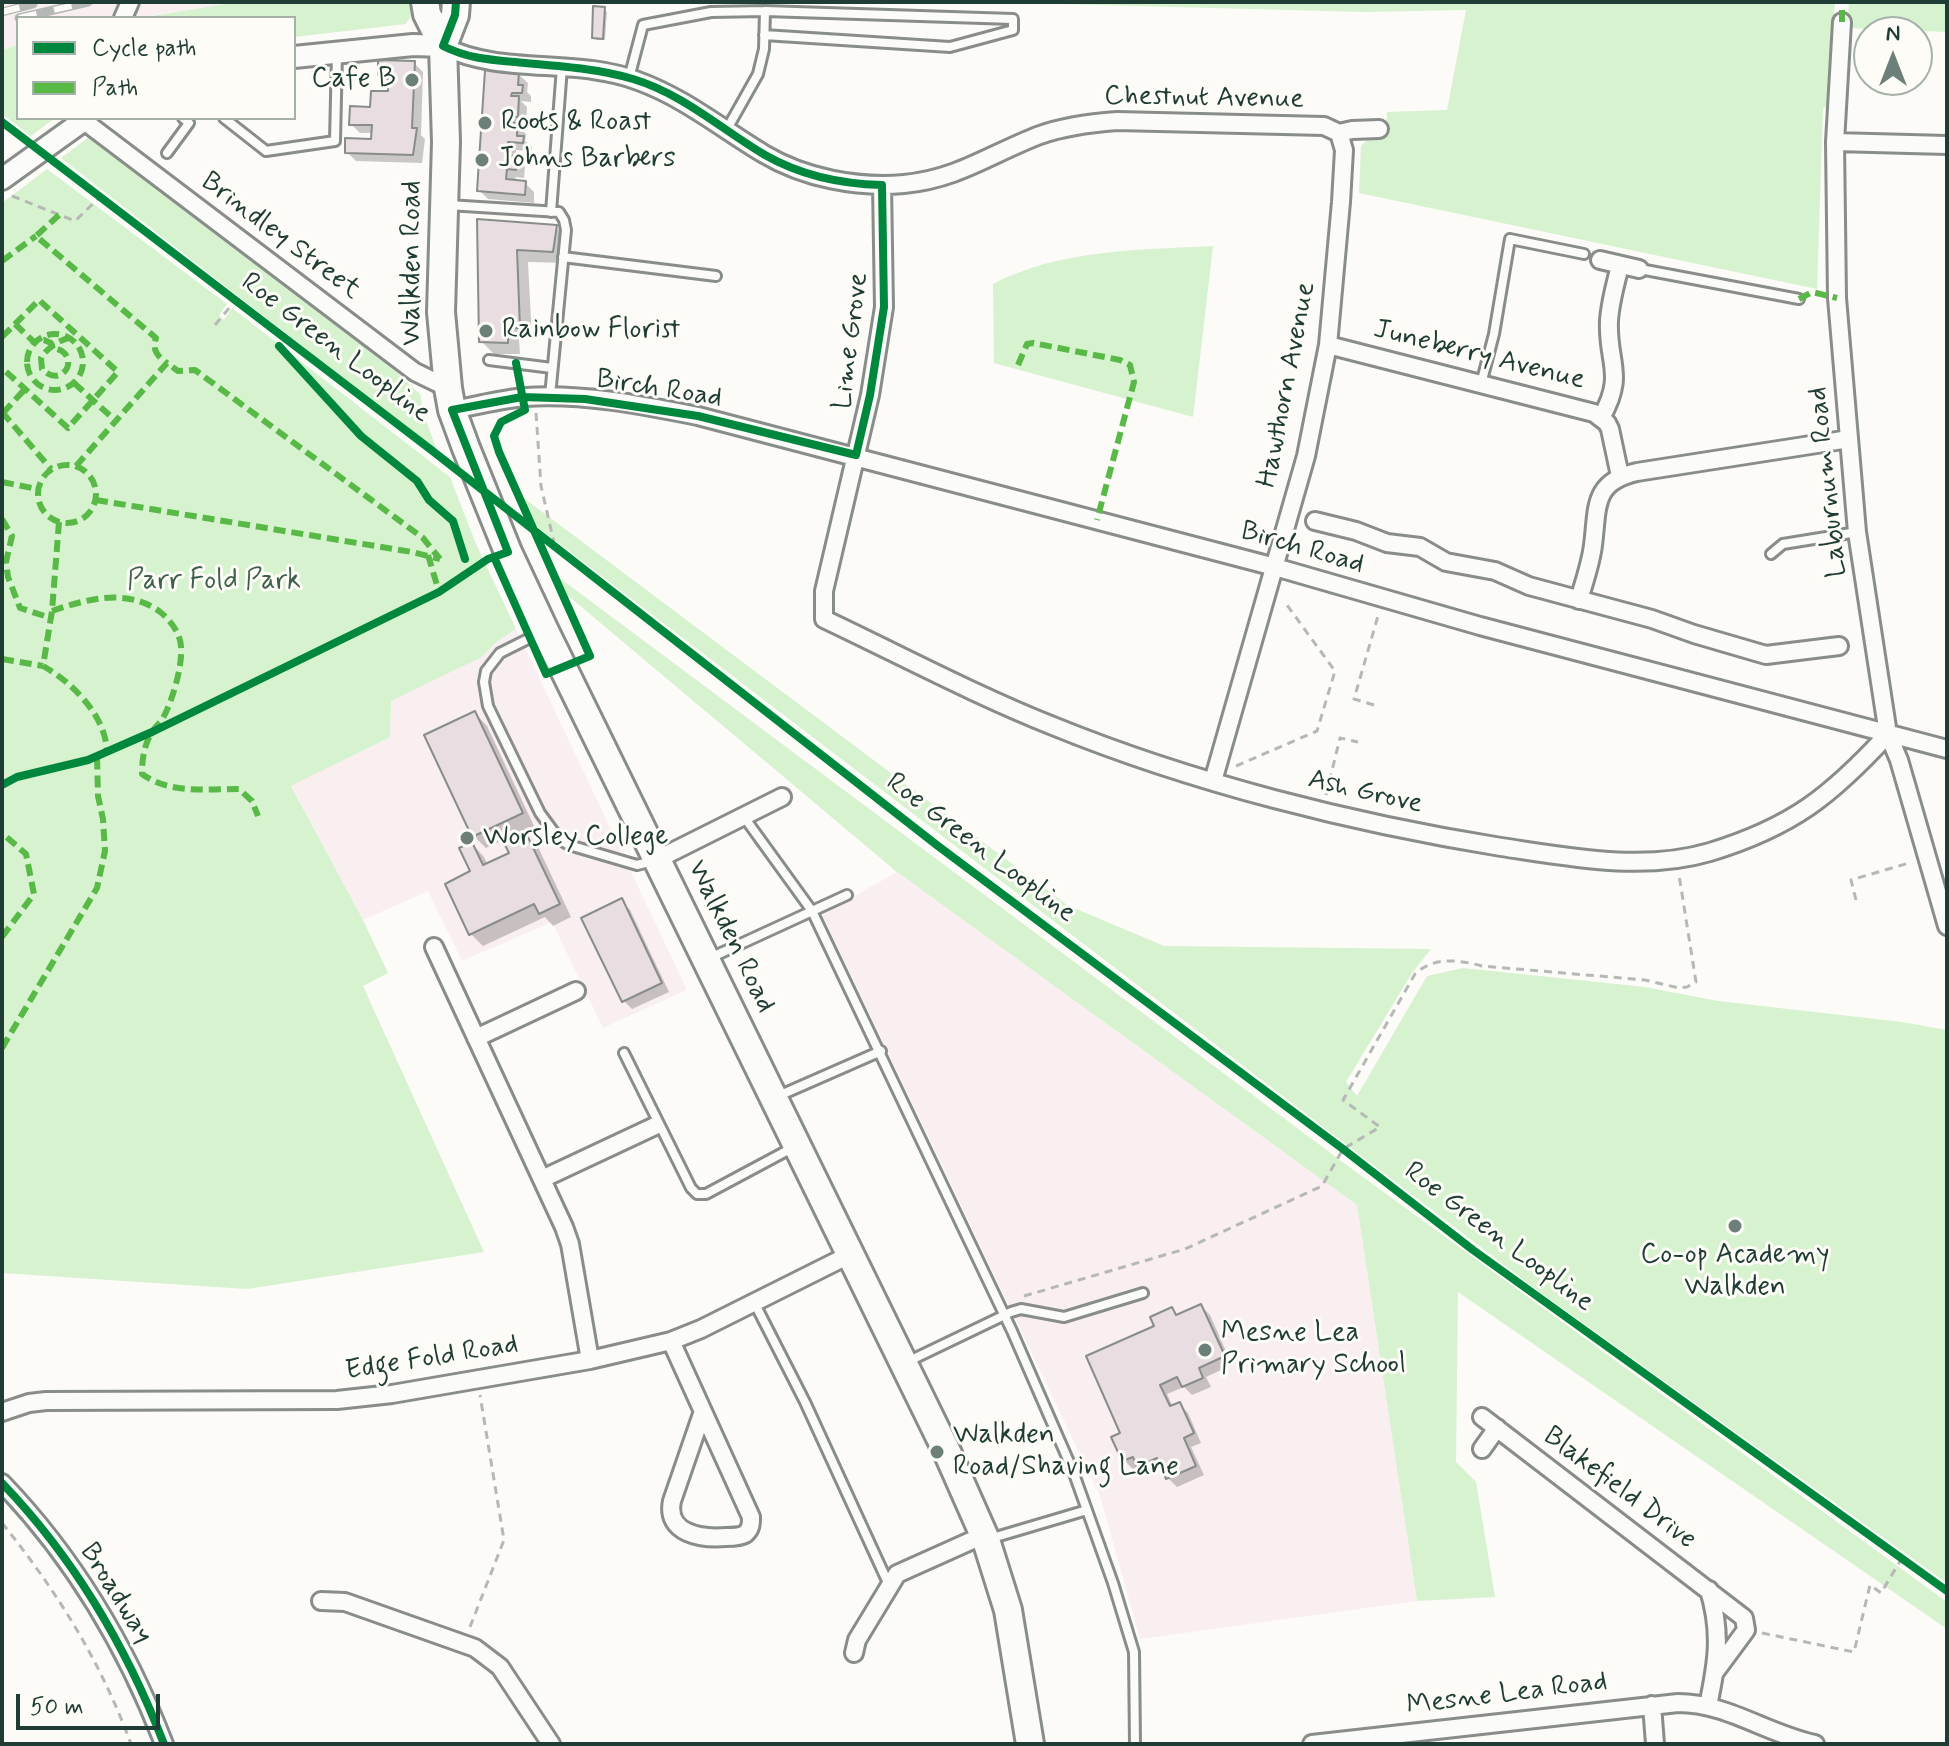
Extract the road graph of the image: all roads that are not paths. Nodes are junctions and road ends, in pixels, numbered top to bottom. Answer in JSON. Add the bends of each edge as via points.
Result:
{"nodes":[{"id":1,"x":425,"y":2,"type":"edge"},
{"id":2,"x":456,"y":2,"type":"edge"},
{"id":3,"x":765,"y":11,"type":"junction"},
{"id":4,"x":1842,"y":22,"type":"dead end"},
{"id":5,"x":764,"y":35,"type":"junction"},
{"id":6,"x":443,"y":46,"type":"junction"},
{"id":7,"x":337,"y":52,"type":"junction"},
{"id":8,"x":296,"y":57,"type":"edge"},
{"id":9,"x":562,"y":67,"type":"junction"},
{"id":10,"x":629,"y":78,"type":"junction"},
{"id":11,"x":85,"y":120,"type":"edge"},
{"id":12,"x":87,"y":120,"type":"edge"},
{"id":13,"x":185,"y":120,"type":"edge"},
{"id":14,"x":227,"y":120,"type":"edge"},
{"id":15,"x":727,"y":129,"type":"junction"},
{"id":16,"x":1379,"y":129,"type":"dead end"},
{"id":17,"x":1339,"y":133,"type":"junction"},
{"id":18,"x":1835,"y":142,"type":"junction"},
{"id":19,"x":1947,"y":145,"type":"edge"},
{"id":20,"x":167,"y":153,"type":"dead end"},
{"id":21,"x":5,"y":181,"type":"edge"},
{"id":22,"x":882,"y":185,"type":"junction"},
{"id":23,"x":443,"y":204,"type":"junction"},
{"id":24,"x":551,"y":212,"type":"junction"},
{"id":25,"x":1584,"y":254,"type":"dead end"},
{"id":26,"x":563,"y":257,"type":"junction"},
{"id":27,"x":1600,"y":260,"type":"dead end"},
{"id":28,"x":1620,"y":265,"type":"junction"},
{"id":29,"x":1639,"y":269,"type":"joint"},
{"id":30,"x":716,"y":276,"type":"dead end"},
{"id":31,"x":1799,"y":299,"type":"dead end"},
{"id":32,"x":1328,"y":345,"type":"junction"},
{"id":33,"x":489,"y":360,"type":"dead end"},
{"id":34,"x":552,"y":368,"type":"junction"},
{"id":35,"x":1481,"y":384,"type":"junction"},
{"id":36,"x":543,"y":397,"type":"junction"},
{"id":37,"x":450,"y":399,"type":"junction"},
{"id":38,"x":1601,"y":418,"type":"junction"},
{"id":39,"x":1849,"y":439,"type":"junction"},
{"id":40,"x":856,"y":455,"type":"junction"},
{"id":41,"x":1620,"y":476,"type":"junction"},
{"id":42,"x":1315,"y":521,"type":"dead end"},
{"id":43,"x":1344,"y":528,"type":"junction"},
{"id":44,"x":1857,"y":532,"type":"junction"},
{"id":45,"x":1339,"y":545,"type":"dead end"},
{"id":46,"x":1771,"y":554,"type":"dead end"},
{"id":47,"x":1273,"y":575,"type":"junction"},
{"id":48,"x":1579,"y":600,"type":"junction"},
{"id":49,"x":824,"y":619,"type":"joint"},
{"id":50,"x":545,"y":631,"type":"junction"},
{"id":51,"x":1839,"y":646,"type":"dead end"},
{"id":52,"x":1811,"y":650,"type":"junction"},
{"id":53,"x":1813,"y":669,"type":"dead end"},
{"id":54,"x":1888,"y":734,"type":"junction"},
{"id":55,"x":1947,"y":749,"type":"edge"},
{"id":56,"x":1214,"y":778,"type":"junction"},
{"id":57,"x":782,"y":797,"type":"dead end"},
{"id":58,"x":744,"y":817,"type":"junction"},
{"id":59,"x":656,"y":860,"type":"junction"},
{"id":60,"x":847,"y":895,"type":"dead end"},
{"id":61,"x":812,"y":911,"type":"junction"},
{"id":62,"x":1947,"y":926,"type":"edge"},
{"id":63,"x":434,"y":947,"type":"dead end"},
{"id":64,"x":705,"y":960,"type":"junction"},
{"id":65,"x":576,"y":991,"type":"dead end"},
{"id":66,"x":476,"y":1038,"type":"junction"},
{"id":67,"x":881,"y":1051,"type":"junction"},
{"id":68,"x":624,"y":1053,"type":"dead end"},
{"id":69,"x":773,"y":1098,"type":"junction"},
{"id":70,"x":655,"y":1126,"type":"dead end"},
{"id":71,"x":797,"y":1146,"type":"junction"},
{"id":72,"x":542,"y":1179,"type":"junction"},
{"id":73,"x":849,"y":1255,"type":"junction"},
{"id":74,"x":1143,"y":1293,"type":"dead end"},
{"id":75,"x":755,"y":1304,"type":"junction"},
{"id":76,"x":1004,"y":1318,"type":"junction"},
{"id":77,"x":671,"y":1341,"type":"junction"},
{"id":78,"x":590,"y":1360,"type":"junction"},
{"id":79,"x":904,"y":1363,"type":"junction"},
{"id":80,"x":2,"y":1412,"type":"edge"},
{"id":81,"x":702,"y":1414,"type":"junction"},
{"id":82,"x":1482,"y":1417,"type":"dead end"},
{"id":83,"x":1497,"y":1428,"type":"junction"},
{"id":84,"x":1482,"y":1449,"type":"dead end"},
{"id":85,"x":2,"y":1483,"type":"edge"},
{"id":86,"x":1087,"y":1510,"type":"junction"},
{"id":87,"x":985,"y":1537,"type":"junction"},
{"id":88,"x":889,"y":1586,"type":"junction"},
{"id":89,"x":1709,"y":1590,"type":"junction"},
{"id":90,"x":321,"y":1601,"type":"dead end"},
{"id":91,"x":854,"y":1653,"type":"dead end"},
{"id":92,"x":1715,"y":1672,"type":"junction"},
{"id":93,"x":1652,"y":1705,"type":"junction"},
{"id":94,"x":1708,"y":1706,"type":"junction"},
{"id":95,"x":164,"y":1744,"type":"edge"},
{"id":96,"x":551,"y":1744,"type":"edge"},
{"id":97,"x":1030,"y":1744,"type":"edge"},
{"id":98,"x":1135,"y":1744,"type":"edge"},
{"id":99,"x":1312,"y":1744,"type":"edge"},
{"id":100,"x":1655,"y":1744,"type":"edge"},
{"id":101,"x":1815,"y":1744,"type":"edge"}],
"edges":[{"from":1,"to":6,"type":"main road"},
{"from":2,"to":6,"type":"main road","name":"Walkden Road"},
{"from":3,"to":5,"type":"lane"},
{"from":3,"to":5,"type":"lane","via":[[1013,19],[1013,30],[950,47]]},
{"from":3,"to":10,"type":"lane","via":[[711,12],[643,25]]},
{"from":4,"to":18,"type":"street","name":"Laburnum Road"},
{"from":5,"to":15,"type":"lane","via":[[758,74]]},
{"from":6,"to":7,"type":"street"},
{"from":6,"to":9,"type":"street","name":"Chestnut Avenue","via":[[470,58]]},
{"from":6,"to":23,"type":"main road","name":"Walkden Road"},
{"from":7,"to":8,"type":"street"},
{"from":7,"to":14,"type":"lane","via":[[335,141],[266,151]]},
{"from":9,"to":10,"type":"street","name":"Chestnut Avenue"},
{"from":9,"to":24,"type":"lane"},
{"from":10,"to":15,"type":"street","name":"Chestnut Avenue","via":[[689,104]]},
{"from":11,"to":21,"type":"street"},
{"from":12,"to":37,"type":"street","name":"Brindley Street"},
{"from":13,"to":20,"type":"lane","via":[[189,123]]},
{"from":15,"to":22,"type":"street","name":"Chestnut Avenue","via":[[789,166],[841,182]]},
{"from":16,"to":17,"type":"street","name":"Chestnut Avenue"},
{"from":17,"to":22,"type":"street","name":"Chestnut Avenue","via":[[1324,126],[1091,123],[1038,136],[960,171]]},
{"from":17,"to":32,"type":"street","name":"Hawthorn Avenue","via":[[1343,176]]},
{"from":18,"to":19,"type":"street"},
{"from":18,"to":39,"type":"street","name":"Laburnum Road","via":[[1837,298]]},
{"from":22,"to":40,"type":"street","name":"Lime Grove","via":[[884,307]]},
{"from":23,"to":24,"type":"lane"},
{"from":23,"to":37,"type":"main road","name":"Walkden Road","via":[[441,312]]},
{"from":24,"to":26,"type":"lane","via":[[559,212],[564,220]]},
{"from":25,"to":35,"type":"lane","via":[[1510,239]]},
{"from":26,"to":30,"type":"lane"},
{"from":26,"to":34,"type":"lane"},
{"from":27,"to":28,"type":"street"},
{"from":28,"to":29,"type":"street"},
{"from":28,"to":38,"type":"street","via":[[1609,323],[1615,388]]},
{"from":29,"to":31,"type":"lane"},
{"from":32,"to":35,"type":"street","name":"Juneberry Avenue"},
{"from":32,"to":47,"type":"street","name":"Hawthorn Avenue","via":[[1306,456]]},
{"from":33,"to":34,"type":"lane"},
{"from":34,"to":36,"type":"lane"},
{"from":35,"to":38,"type":"street","name":"Juneberry Avenue"},
{"from":36,"to":37,"type":"street","name":"Birch Road"},
{"from":36,"to":40,"type":"street","name":"Birch Road","via":[[655,408]]},
{"from":37,"to":50,"type":"main road","name":"Walkden Road","via":[[508,552]]},
{"from":38,"to":41,"type":"street","name":"Juneberry Avenue","via":[[1610,429]]},
{"from":39,"to":41,"type":"street"},
{"from":39,"to":44,"type":"street","name":"Laburnum Road"},
{"from":40,"to":47,"type":"street","name":"Birch Road"},
{"from":40,"to":49,"type":"street","name":"Lime Grove","via":[[824,591]]},
{"from":41,"to":48,"type":"street","via":[[1605,487],[1594,516],[1593,546]]},
{"from":42,"to":43,"type":"street"},
{"from":43,"to":45,"type":"street"},
{"from":43,"to":48,"type":"street","via":[[1387,543],[1420,547],[1446,562],[1495,571]]},
{"from":44,"to":46,"type":"lane","via":[[1783,544]]},
{"from":44,"to":54,"type":"street","name":"Laburnum Road"},
{"from":47,"to":54,"type":"street","name":"Birch Road","via":[[1383,598]]},
{"from":47,"to":56,"type":"street","name":"Hawthorn Avenue"},
{"from":48,"to":52,"type":"street","via":[[1766,655]]},
{"from":49,"to":56,"type":"street","name":"Ash Grove","via":[[1054,727]]},
{"from":50,"to":59,"type":"main road","name":"Walkden Road"},
{"from":50,"to":59,"type":"lane","via":[[492,660],[484,682],[488,706],[540,813],[559,839],[637,865]]},
{"from":51,"to":52,"type":"street"},
{"from":52,"to":53,"type":"street"},
{"from":54,"to":55,"type":"street","name":"Birch Road"},
{"from":54,"to":56,"type":"street","name":"Ash Grove","via":[[1803,813],[1708,853],[1676,859],[1562,856],[1406,830]]},
{"from":54,"to":62,"type":"street","name":"Laburnum Road"},
{"from":57,"to":58,"type":"street"},
{"from":58,"to":59,"type":"street"},
{"from":58,"to":61,"type":"lane"},
{"from":59,"to":64,"type":"main road","name":"Walkden Road"},
{"from":60,"to":61,"type":"lane"},
{"from":61,"to":64,"type":"lane"},
{"from":61,"to":67,"type":"lane"},
{"from":63,"to":66,"type":"street"},
{"from":64,"to":69,"type":"main road","name":"Walkden Road"},
{"from":65,"to":66,"type":"street"},
{"from":66,"to":72,"type":"street"},
{"from":67,"to":69,"type":"lane"},
{"from":67,"to":76,"type":"lane"},
{"from":68,"to":71,"type":"lane","via":[[697,1194]]},
{"from":69,"to":71,"type":"main road","name":"Walkden Road"},
{"from":70,"to":72,"type":"street"},
{"from":71,"to":73,"type":"main road","name":"Walkden Road"},
{"from":72,"to":78,"type":"street","via":[[570,1244]]},
{"from":73,"to":75,"type":"street","name":"Edge Fold Road"},
{"from":73,"to":79,"type":"main road","name":"Walkden Road"},
{"from":74,"to":76,"type":"lane","via":[[1064,1317],[1021,1309]]},
{"from":75,"to":77,"type":"street","name":"Edge Fold Road"},
{"from":75,"to":88,"type":"lane"},
{"from":76,"to":79,"type":"lane"},
{"from":76,"to":86,"type":"lane"},
{"from":77,"to":78,"type":"street","name":"Edge Fold Road"},
{"from":77,"to":81,"type":"street"},
{"from":78,"to":80,"type":"street","name":"Edge Fold Road","via":[[337,1400],[46,1401]]},
{"from":79,"to":87,"type":"main road","name":"Walkden Road"},
{"from":81,"to":81,"type":"street","via":[[751,1517],[751,1526],[738,1536],[694,1537],[671,1515]]},
{"from":82,"to":83,"type":"street","name":"Blakefield Drive"},
{"from":83,"to":84,"type":"street"},
{"from":83,"to":89,"type":"street","name":"Blakefield Drive"},
{"from":85,"to":95,"type":"street","name":"Broadway","via":[[98,1607]]},
{"from":86,"to":87,"type":"lane"},
{"from":86,"to":98,"type":"lane","via":[[1134,1652]]},
{"from":87,"to":88,"type":"street","via":[[904,1570]]},
{"from":87,"to":97,"type":"main road","name":"Walkden Road","via":[[1011,1624]]},
{"from":88,"to":91,"type":"street"},
{"from":89,"to":92,"type":"street","via":[[1719,1643]]},
{"from":89,"to":92,"type":"street","name":"Blakefield Drive","via":[[1744,1618],[1746,1630]]},
{"from":90,"to":96,"type":"street","via":[[345,1602],[464,1642],[489,1657]]},
{"from":92,"to":94,"type":"street"},
{"from":93,"to":94,"type":"street","name":"Mesne Lea Road"},
{"from":93,"to":99,"type":"street","name":"Mesne Lea Road"},
{"from":93,"to":100,"type":"street"},
{"from":94,"to":101,"type":"street","name":"Mesne Lea Road"}]}
